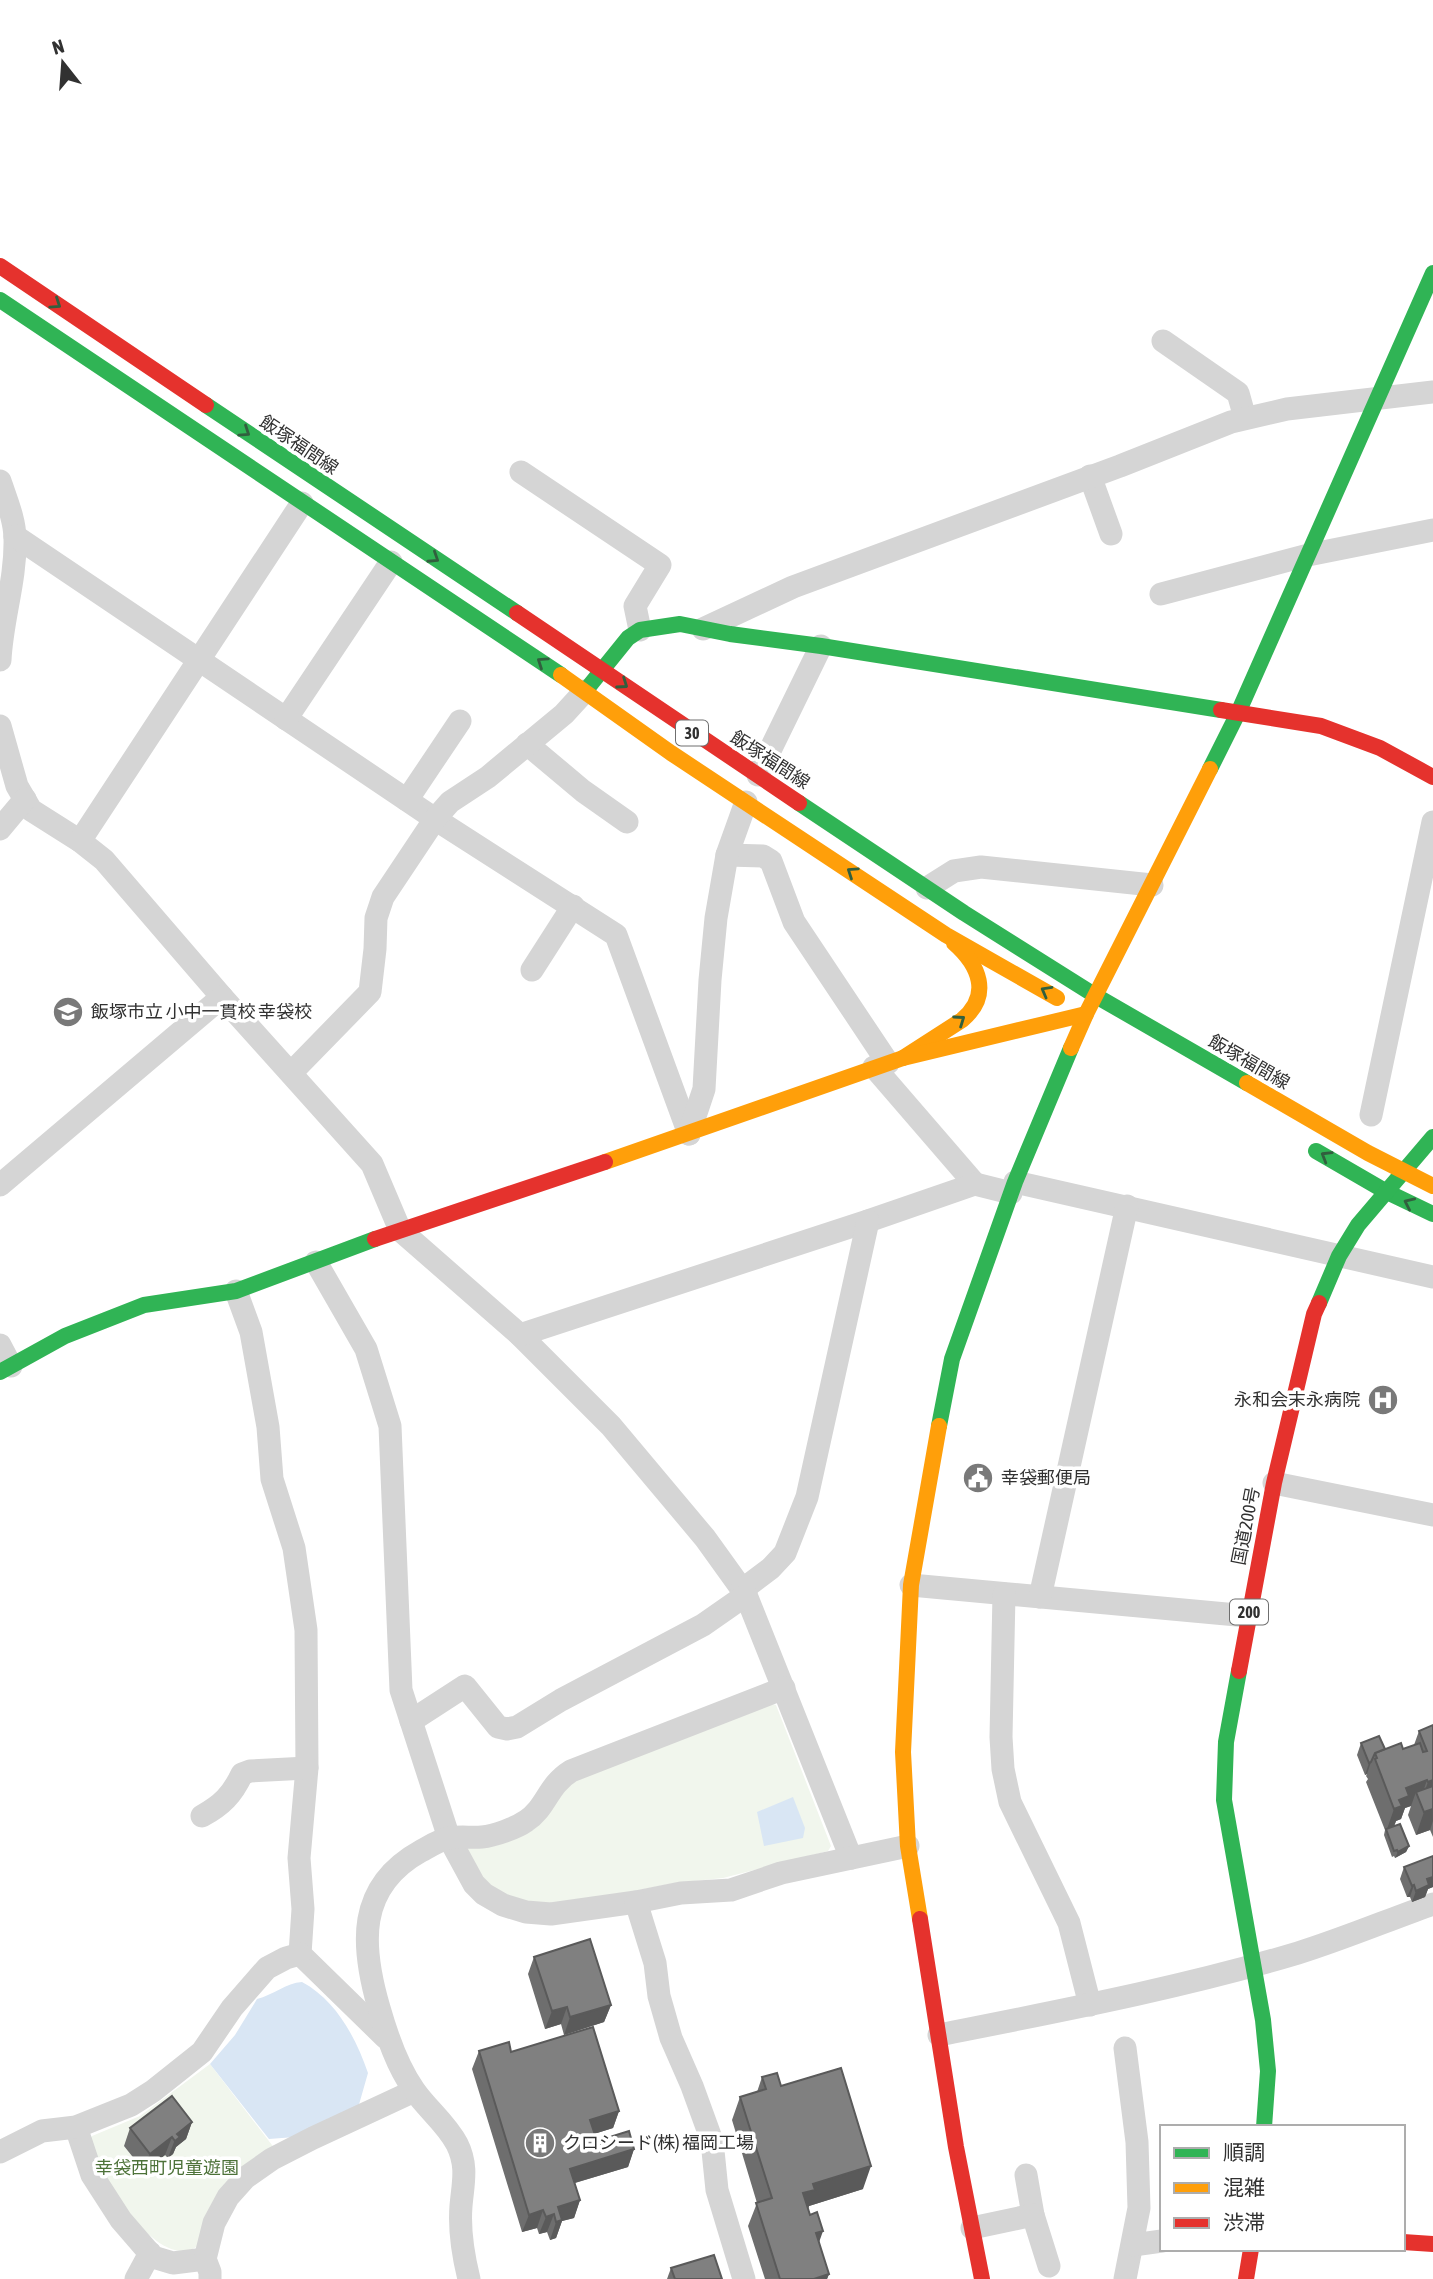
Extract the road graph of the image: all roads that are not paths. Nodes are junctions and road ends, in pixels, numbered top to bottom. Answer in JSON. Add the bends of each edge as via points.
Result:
{"nodes":[{"id":1,"x":0,"y":266,"type":"edge"},
{"id":2,"x":1433,"y":274,"type":"edge"},
{"id":3,"x":0,"y":300,"type":"edge"},
{"id":4,"x":1163,"y":341,"type":"dead end"},
{"id":5,"x":1433,"y":392,"type":"edge"},
{"id":6,"x":1378,"y":397,"type":"junction"},
{"id":7,"x":1245,"y":418,"type":"junction"},
{"id":8,"x":521,"y":472,"type":"dead end"},
{"id":9,"x":1090,"y":476,"type":"junction"},
{"id":10,"x":0,"y":481,"type":"edge"},
{"id":11,"x":302,"y":503,"type":"junction"},
{"id":12,"x":1433,"y":530,"type":"edge"},
{"id":13,"x":1111,"y":534,"type":"dead end"},
{"id":14,"x":15,"y":536,"type":"junction"},
{"id":15,"x":1308,"y":555,"type":"junction"},
{"id":16,"x":391,"y":562,"type":"junction"},
{"id":17,"x":1161,"y":594,"type":"dead end"},
{"id":18,"x":703,"y":629,"type":"junction"},
{"id":19,"x":640,"y":630,"type":"junction"},
{"id":20,"x":821,"y":646,"type":"junction"},
{"id":21,"x":0,"y":660,"type":"edge"},
{"id":22,"x":198,"y":661,"type":"junction"},
{"id":23,"x":602,"y":669,"type":"junction"},
{"id":24,"x":585,"y":691,"type":"junction"},
{"id":25,"x":1238,"y":713,"type":"junction"},
{"id":26,"x":286,"y":719,"type":"junction"},
{"id":27,"x":460,"y":721,"type":"dead end"},
{"id":28,"x":0,"y":726,"type":"edge"},
{"id":29,"x":527,"y":744,"type":"junction"},
{"id":30,"x":758,"y":775,"type":"junction"},
{"id":31,"x":1433,"y":777,"type":"edge"},
{"id":32,"x":25,"y":799,"type":"junction"},
{"id":33,"x":407,"y":800,"type":"junction"},
{"id":34,"x":746,"y":802,"type":"junction"},
{"id":35,"x":435,"y":820,"type":"junction"},
{"id":36,"x":627,"y":822,"type":"dead end"},
{"id":37,"x":1433,"y":822,"type":"edge"},
{"id":38,"x":0,"y":829,"type":"edge"},
{"id":39,"x":80,"y":841,"type":"junction"},
{"id":40,"x":727,"y":855,"type":"junction"},
{"id":41,"x":1152,"y":885,"type":"junction"},
{"id":42,"x":927,"y":888,"type":"junction"},
{"id":43,"x":573,"y":906,"type":"junction"},
{"id":44,"x":946,"y":934,"type":"junction"},
{"id":45,"x":532,"y":970,"type":"dead end"},
{"id":46,"x":222,"y":996,"type":"junction"},
{"id":47,"x":1096,"y":996,"type":"junction"},
{"id":48,"x":1092,"y":1017,"type":"junction"},
{"id":49,"x":888,"y":1062,"type":"junction"},
{"id":50,"x":291,"y":1073,"type":"junction"},
{"id":51,"x":1371,"y":1115,"type":"dead end"},
{"id":52,"x":689,"y":1134,"type":"junction"},
{"id":53,"x":1433,"y":1137,"type":"edge"},
{"id":54,"x":1301,"y":1142,"type":"dead end"},
{"id":55,"x":1401,"y":1172,"type":"junction"},
{"id":56,"x":975,"y":1184,"type":"junction"},
{"id":57,"x":0,"y":1185,"type":"edge"},
{"id":58,"x":1433,"y":1186,"type":"edge"},
{"id":59,"x":1013,"y":1187,"type":"junction"},
{"id":60,"x":1385,"y":1191,"type":"junction"},
{"id":61,"x":1127,"y":1206,"type":"junction"},
{"id":62,"x":1433,"y":1214,"type":"edge"},
{"id":63,"x":868,"y":1222,"type":"junction"},
{"id":64,"x":400,"y":1230,"type":"junction"},
{"id":65,"x":1339,"y":1256,"type":"junction"},
{"id":66,"x":316,"y":1262,"type":"junction"},
{"id":67,"x":1433,"y":1277,"type":"edge"},
{"id":68,"x":236,"y":1291,"type":"junction"},
{"id":69,"x":520,"y":1335,"type":"junction"},
{"id":70,"x":0,"y":1345,"type":"edge"},
{"id":71,"x":6,"y":1369,"type":"edge"},
{"id":72,"x":1274,"y":1483,"type":"junction"},
{"id":73,"x":1433,"y":1516,"type":"edge"},
{"id":74,"x":911,"y":1585,"type":"junction"},
{"id":75,"x":744,"y":1592,"type":"junction"},
{"id":76,"x":1003,"y":1594,"type":"junction"},
{"id":77,"x":1040,"y":1597,"type":"junction"},
{"id":78,"x":1248,"y":1616,"type":"junction"},
{"id":79,"x":784,"y":1688,"type":"junction"},
{"id":80,"x":411,"y":1721,"type":"junction"},
{"id":81,"x":307,"y":1768,"type":"junction"},
{"id":82,"x":202,"y":1816,"type":"dead end"},
{"id":83,"x":449,"y":1838,"type":"junction"},
{"id":84,"x":908,"y":1846,"type":"junction"},
{"id":85,"x":851,"y":1858,"type":"junction"},
{"id":86,"x":636,"y":1902,"type":"junction"},
{"id":87,"x":1433,"y":1904,"type":"edge"},
{"id":88,"x":300,"y":1954,"type":"junction"},
{"id":89,"x":1255,"y":1964,"type":"junction"},
{"id":90,"x":1090,"y":2005,"type":"junction"},
{"id":91,"x":940,"y":2035,"type":"junction"},
{"id":92,"x":388,"y":2039,"type":"junction"},
{"id":93,"x":1125,"y":2048,"type":"dead end"},
{"id":94,"x":414,"y":2091,"type":"junction"},
{"id":95,"x":1264,"y":2125,"type":"edge"},
{"id":96,"x":76,"y":2126,"type":"junction"},
{"id":97,"x":0,"y":2152,"type":"edge"},
{"id":98,"x":1026,"y":2175,"type":"dead end"},
{"id":99,"x":1033,"y":2215,"type":"junction"},
{"id":100,"x":972,"y":2228,"type":"junction"},
{"id":101,"x":1160,"y":2241,"type":"edge"},
{"id":102,"x":1405,"y":2242,"type":"edge"},
{"id":103,"x":1433,"y":2244,"type":"edge"},
{"id":104,"x":1133,"y":2245,"type":"junction"},
{"id":105,"x":1251,"y":2251,"type":"edge"},
{"id":106,"x":150,"y":2253,"type":"junction"},
{"id":107,"x":1049,"y":2266,"type":"dead end"},
{"id":108,"x":207,"y":2269,"type":"edge"},
{"id":109,"x":136,"y":2279,"type":"edge"},
{"id":110,"x":470,"y":2279,"type":"edge"},
{"id":111,"x":744,"y":2279,"type":"edge"},
{"id":112,"x":982,"y":2279,"type":"edge"},
{"id":113,"x":1125,"y":2279,"type":"edge"},
{"id":114,"x":1246,"y":2279,"type":"edge"}],
"edges":[{"from":1,"to":23,"type":"main road","name":"飯塚福間線","number":"30","one_way":true},
{"from":2,"to":6,"type":"main road"},
{"from":3,"to":11,"type":"main road","number":"30"},
{"from":4,"to":7,"type":"street","via":[[1238,393]]},
{"from":5,"to":6,"type":"street"},
{"from":6,"to":7,"type":"street"},
{"from":6,"to":15,"type":"main road"},
{"from":7,"to":9,"type":"street"},
{"from":8,"to":19,"type":"street","via":[[660,565],[635,606]]},
{"from":9,"to":13,"type":"street"},
{"from":9,"to":18,"type":"street","via":[[793,587]]},
{"from":10,"to":14,"type":"street"},
{"from":11,"to":16,"type":"main road","number":"30"},
{"from":11,"to":22,"type":"street"},
{"from":12,"to":15,"type":"street"},
{"from":14,"to":21,"type":"street"},
{"from":14,"to":22,"type":"street"},
{"from":15,"to":17,"type":"street"},
{"from":15,"to":25,"type":"main road"},
{"from":24,"to":16,"type":"main road","number":"30","one_way":true},
{"from":16,"to":26,"type":"street"},
{"from":18,"to":19,"type":"main road","via":[[680,624]]},
{"from":18,"to":20,"type":"main road"},
{"from":19,"to":23,"type":"main road"},
{"from":20,"to":25,"type":"main road"},
{"from":20,"to":30,"type":"street"},
{"from":22,"to":26,"type":"street"},
{"from":22,"to":39,"type":"street"},
{"from":23,"to":24,"type":"main road"},
{"from":23,"to":30,"type":"main road","name":"飯塚福間線","number":"30","one_way":true},
{"from":24,"to":29,"type":"street","via":[[564,715]]},
{"from":24,"to":34,"type":"main road","number":"30"},
{"from":25,"to":31,"type":"main road","via":[[1321,726],[1380,748]]},
{"from":25,"to":41,"type":"main road"},
{"from":26,"to":33,"type":"street"},
{"from":27,"to":33,"type":"street"},
{"from":28,"to":32,"type":"street"},
{"from":29,"to":35,"type":"street","via":[[450,802]]},
{"from":29,"to":36,"type":"street"},
{"from":30,"to":42,"type":"main road","name":"飯塚福間線","number":"30"},
{"from":32,"to":38,"type":"street"},
{"from":32,"to":39,"type":"street","via":[[31,810]]},
{"from":33,"to":35,"type":"street"},
{"from":34,"to":40,"type":"street"},
{"from":44,"to":34,"type":"main road","number":"30","one_way":true},
{"from":35,"to":43,"type":"street"},
{"from":35,"to":50,"type":"street","via":[[383,898],[376,918],[370,992]]},
{"from":37,"to":51,"type":"street"},
{"from":39,"to":46,"type":"street","via":[[104,860]]},
{"from":40,"to":49,"type":"street","via":[[763,856],[771,861],[794,922]]},
{"from":40,"to":52,"type":"street","via":[[709,980],[704,1089]]},
{"from":41,"to":42,"type":"street","via":[[981,867],[954,871]]},
{"from":41,"to":47,"type":"main road"},
{"from":42,"to":47,"type":"main road","name":"飯塚福間線","number":"30"},
{"from":43,"to":45,"type":"street"},
{"from":43,"to":52,"type":"street","via":[[617,934]]},
{"from":48,"to":44,"type":"main road","number":"30","one_way":true},
{"from":49,"to":44,"type":"main road","one_way":true,"via":[[969,1014],[976,1002],[977,973],[972,960]]},
{"from":46,"to":50,"type":"street"},
{"from":46,"to":57,"type":"street"},
{"from":47,"to":48,"type":"main road"},
{"from":47,"to":55,"type":"main road","name":"飯塚福間線","number":"30"},
{"from":48,"to":49,"type":"main road"},
{"from":48,"to":59,"type":"main road"},
{"from":49,"to":52,"type":"main road"},
{"from":49,"to":56,"type":"street"},
{"from":50,"to":64,"type":"street","via":[[372,1164]]},
{"from":52,"to":64,"type":"main road"},
{"from":53,"to":55,"type":"main road","name":"国道200号","number":"200"},
{"from":60,"to":54,"type":"main road","one_way":true},
{"from":55,"to":58,"type":"main road","name":"飯塚福間線","number":"30"},
{"from":55,"to":60,"type":"main road","name":"国道200号","number":"200"},
{"from":56,"to":59,"type":"street"},
{"from":56,"to":63,"type":"street"},
{"from":59,"to":61,"type":"street"},
{"from":59,"to":74,"type":"main road","via":[[952,1359]]},
{"from":62,"to":60,"type":"main road","one_way":true},
{"from":60,"to":65,"type":"main road","name":"国道200号","number":"200"},
{"from":61,"to":65,"type":"street"},
{"from":61,"to":77,"type":"street"},
{"from":63,"to":69,"type":"street"},
{"from":63,"to":75,"type":"street","via":[[803,1508],[785,1553]]},
{"from":64,"to":66,"type":"main road"},
{"from":64,"to":69,"type":"street"},
{"from":65,"to":67,"type":"street"},
{"from":65,"to":72,"type":"main road","name":"国道200号","number":"200","via":[[1314,1314]]},
{"from":66,"to":68,"type":"main road"},
{"from":66,"to":80,"type":"street","via":[[366,1349],[390,1426],[398,1654],[401,1690]]},
{"from":68,"to":71,"type":"main road","via":[[144,1305],[65,1336]]},
{"from":68,"to":81,"type":"street","via":[[251,1332],[272,1479],[294,1548],[306,1630]]},
{"from":69,"to":75,"type":"street","via":[[611,1426]]},
{"from":70,"to":71,"type":"street"},
{"from":72,"to":73,"type":"street"},
{"from":72,"to":78,"type":"main road","name":"国道200号","number":"200"},
{"from":74,"to":76,"type":"street"},
{"from":74,"to":84,"type":"main road","via":[[903,1752]]},
{"from":75,"to":79,"type":"street"},
{"from":75,"to":80,"type":"street","via":[[703,1625],[517,1727],[498,1727],[465,1686]]},
{"from":76,"to":77,"type":"street"},
{"from":76,"to":90,"type":"street","via":[[1003,1769],[1010,1802],[1069,1923]]},
{"from":77,"to":78,"type":"street"},
{"from":78,"to":89,"type":"main road","name":"国道200号","number":"200","via":[[1226,1742],[1224,1800]]},
{"from":79,"to":83,"type":"street","via":[[571,1771],[558,1779],[537,1812],[524,1823],[485,1837]]},
{"from":79,"to":85,"type":"street"},
{"from":80,"to":83,"type":"street"},
{"from":81,"to":82,"type":"street","via":[[242,1774],[233,1793]]},
{"from":81,"to":88,"type":"street","via":[[299,1858]]},
{"from":83,"to":86,"type":"street","via":[[474,1884],[503,1905],[551,1914]]},
{"from":83,"to":92,"type":"street","via":[[395,1869],[377,1894],[367,1922],[370,1978]]},
{"from":84,"to":85,"type":"street"},
{"from":84,"to":91,"type":"main road"},
{"from":85,"to":86,"type":"street","via":[[781,1873],[731,1890]]},
{"from":86,"to":111,"type":"street","via":[[671,2038],[712,2141],[717,2190]]},
{"from":87,"to":89,"type":"street"},
{"from":88,"to":92,"type":"street"},
{"from":88,"to":96,"type":"street","via":[[267,1968],[202,2052],[153,2091],[131,2105]]},
{"from":89,"to":90,"type":"street"},
{"from":89,"to":95,"type":"main road","name":"国道200号","number":"200","via":[[1268,2071]]},
{"from":90,"to":91,"type":"street"},
{"from":91,"to":100,"type":"main road"},
{"from":92,"to":94,"type":"street"},
{"from":93,"to":104,"type":"street","via":[[1137,2142],[1139,2208]]},
{"from":94,"to":108,"type":"street","via":[[313,2138],[245,2178],[214,2223]]},
{"from":94,"to":110,"type":"street","via":[[457,2144],[466,2173],[462,2243]]},
{"from":96,"to":97,"type":"street","via":[[42,2132]]},
{"from":96,"to":106,"type":"street","via":[[92,2175],[121,2220]]},
{"from":98,"to":99,"type":"street"},
{"from":99,"to":100,"type":"street"},
{"from":99,"to":107,"type":"street"},
{"from":100,"to":112,"type":"main road"},
{"from":101,"to":104,"type":"street"},
{"from":102,"to":103,"type":"main road"},
{"from":104,"to":113,"type":"street"},
{"from":105,"to":114,"type":"main road"},
{"from":106,"to":108,"type":"street"},
{"from":106,"to":109,"type":"street"}]}
